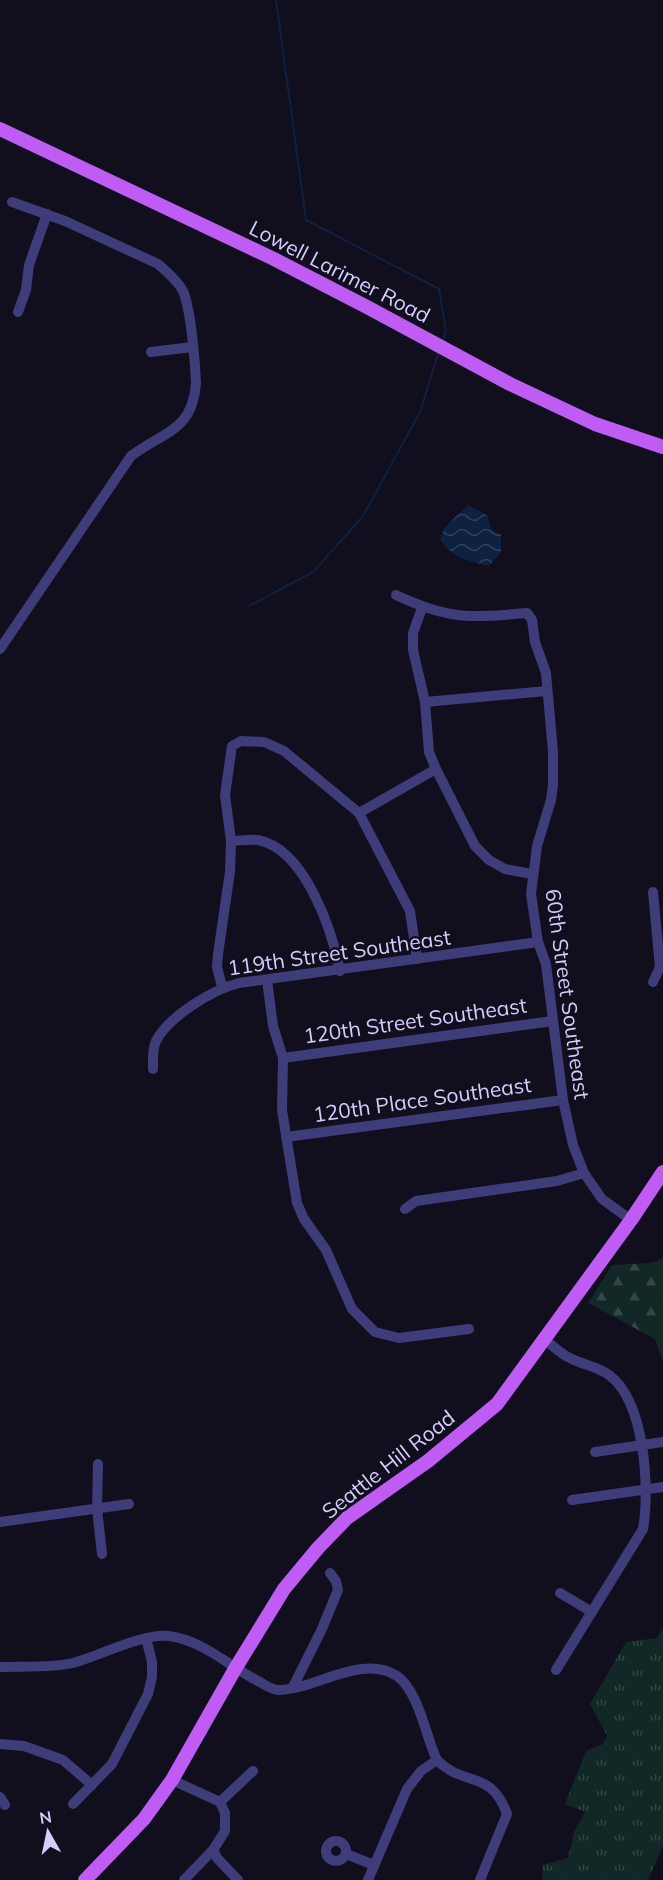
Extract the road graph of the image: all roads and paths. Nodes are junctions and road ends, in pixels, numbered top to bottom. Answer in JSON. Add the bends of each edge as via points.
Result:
{"nodes":[{"id":1,"x":0,"y":129,"type":"edge"},
{"id":2,"x":12,"y":202,"type":"dead end"},
{"id":3,"x":47,"y":214,"type":"junction"},
{"id":4,"x":18,"y":312,"type":"dead end"},
{"id":5,"x":192,"y":345,"type":"junction"},
{"id":6,"x":151,"y":352,"type":"dead end"},
{"id":7,"x":663,"y":447,"type":"edge"},
{"id":8,"x":396,"y":595,"type":"dead end"},
{"id":9,"x":422,"y":608,"type":"junction"},
{"id":10,"x":0,"y":649,"type":"edge"},
{"id":11,"x":548,"y":691,"type":"junction"},
{"id":12,"x":425,"y":702,"type":"junction"},
{"id":13,"x":436,"y":769,"type":"junction"},
{"id":14,"x":359,"y":813,"type":"junction"},
{"id":15,"x":231,"y":841,"type":"junction"},
{"id":16,"x":532,"y":874,"type":"junction"},
{"id":17,"x":653,"y":892,"type":"dead end"},
{"id":18,"x":660,"y":910,"type":"edge"},
{"id":19,"x":538,"y":942,"type":"junction"},
{"id":20,"x":417,"y":959,"type":"junction"},
{"id":21,"x":340,"y":970,"type":"junction"},
{"id":22,"x":267,"y":980,"type":"junction"},
{"id":23,"x":653,"y":982,"type":"dead end"},
{"id":24,"x":222,"y":987,"type":"junction"},
{"id":25,"x":552,"y":1021,"type":"junction"},
{"id":26,"x":283,"y":1058,"type":"junction"},
{"id":27,"x":153,"y":1069,"type":"dead end"},
{"id":28,"x":563,"y":1100,"type":"junction"},
{"id":29,"x":286,"y":1137,"type":"junction"},
{"id":30,"x":663,"y":1172,"type":"edge"},
{"id":31,"x":584,"y":1173,"type":"junction"},
{"id":32,"x":405,"y":1209,"type":"dead end"},
{"id":33,"x":631,"y":1220,"type":"junction"},
{"id":34,"x":469,"y":1329,"type":"dead end"},
{"id":35,"x":544,"y":1340,"type":"junction"},
{"id":36,"x":663,"y":1442,"type":"edge"},
{"id":37,"x":640,"y":1446,"type":"junction"},
{"id":38,"x":595,"y":1452,"type":"dead end"},
{"id":39,"x":98,"y":1464,"type":"dead end"},
{"id":40,"x":663,"y":1487,"type":"edge"},
{"id":41,"x":646,"y":1491,"type":"junction"},
{"id":42,"x":572,"y":1500,"type":"dead end"},
{"id":43,"x":129,"y":1504,"type":"dead end"},
{"id":44,"x":97,"y":1509,"type":"junction"},
{"id":45,"x":0,"y":1521,"type":"edge"},
{"id":46,"x":102,"y":1554,"type":"dead end"},
{"id":47,"x":330,"y":1573,"type":"dead end"},
{"id":48,"x":560,"y":1593,"type":"dead end"},
{"id":49,"x":592,"y":1612,"type":"junction"},
{"id":50,"x":146,"y":1638,"type":"junction"},
{"id":51,"x":0,"y":1667,"type":"edge"},
{"id":52,"x":234,"y":1669,"type":"junction"},
{"id":53,"x":556,"y":1670,"type":"dead end"},
{"id":54,"x":293,"y":1687,"type":"junction"},
{"id":55,"x":0,"y":1744,"type":"edge"},
{"id":56,"x":437,"y":1760,"type":"junction"},
{"id":57,"x":253,"y":1771,"type":"dead end"},
{"id":58,"x":172,"y":1780,"type":"junction"},
{"id":59,"x":92,"y":1785,"type":"junction"},
{"id":60,"x":220,"y":1802,"type":"junction"},
{"id":61,"x":73,"y":1804,"type":"dead end"},
{"id":62,"x":213,"y":1850,"type":"junction"},
{"id":63,"x":346,"y":1854,"type":"dead end"},
{"id":64,"x":374,"y":1865,"type":"junction"},
{"id":65,"x":85,"y":1880,"type":"edge"},
{"id":66,"x":184,"y":1880,"type":"edge"},
{"id":67,"x":238,"y":1880,"type":"edge"},
{"id":68,"x":368,"y":1880,"type":"edge"},
{"id":69,"x":480,"y":1880,"type":"edge"}],
"edges":[{"from":1,"to":7,"type":"main road","name":"Lowell Larimer Road","via":[[274,259],[510,384],[595,424]]},
{"from":2,"to":3,"type":"street"},
{"from":3,"to":4,"type":"street"},
{"from":3,"to":5,"type":"street","via":[[168,272],[183,292]]},
{"from":5,"to":6,"type":"street"},
{"from":5,"to":10,"type":"street","via":[[196,383],[190,410],[173,432],[149,442],[131,456]]},
{"from":8,"to":9,"type":"street"},
{"from":9,"to":11,"type":"street","name":"60th Street Southeast","via":[[477,617],[527,612]]},
{"from":9,"to":12,"type":"street","via":[[413,633],[413,650]]},
{"from":11,"to":12,"type":"street"},
{"from":11,"to":16,"type":"street","name":"60th Street Southeast","via":[[553,785]]},
{"from":12,"to":13,"type":"street","via":[[429,752]]},
{"from":13,"to":14,"type":"street"},
{"from":13,"to":16,"type":"street","via":[[475,846],[505,869]]},
{"from":14,"to":15,"type":"street","via":[[284,751],[264,742],[241,741],[232,746],[225,795]]},
{"from":14,"to":20,"type":"street","via":[[410,911]]},
{"from":15,"to":21,"type":"street","via":[[258,840],[298,866],[333,937]]},
{"from":15,"to":24,"type":"street","via":[[217,967]]},
{"from":16,"to":19,"type":"street","name":"60th Street Southeast"},
{"from":17,"to":18,"type":"street"},
{"from":18,"to":23,"type":"street","via":[[660,966]]},
{"from":19,"to":20,"type":"street","name":"119th Street Southeast"},
{"from":19,"to":25,"type":"street","name":"60th Street Southeast","via":[[546,964]]},
{"from":20,"to":21,"type":"street","name":"119th Street Southeast"},
{"from":21,"to":22,"type":"street","name":"119th Street Southeast"},
{"from":22,"to":24,"type":"street","name":"119th Street Southeast"},
{"from":22,"to":26,"type":"street","via":[[273,1026]]},
{"from":24,"to":27,"type":"street","name":"119th Street Southeast","via":[[165,1029],[155,1043]]},
{"from":25,"to":26,"type":"street","name":"120th Street Southeast"},
{"from":25,"to":28,"type":"street","name":"60th Street Southeast"},
{"from":26,"to":29,"type":"street"},
{"from":28,"to":29,"type":"street","name":"120th Place Southeast"},
{"from":28,"to":31,"type":"street","name":"60th Street Southeast"},
{"from":29,"to":34,"type":"street","via":[[297,1203],[326,1250],[352,1309],[375,1332],[399,1338]]},
{"from":30,"to":33,"type":"main road","name":"Seattle Hill Road"},
{"from":31,"to":32,"type":"street","via":[[557,1181],[416,1201]]},
{"from":31,"to":33,"type":"street","name":"60th Street Southeast","via":[[602,1199]]},
{"from":33,"to":35,"type":"main road","name":"Seattle Hill Road"},
{"from":35,"to":37,"type":"street","via":[[570,1358],[610,1375],[624,1390],[634,1414]]},
{"from":35,"to":52,"type":"main road","name":"Seattle Hill Road","via":[[497,1404],[428,1461],[347,1518],[318,1548],[284,1589]]},
{"from":36,"to":37,"type":"street"},
{"from":37,"to":38,"type":"street"},
{"from":37,"to":41,"type":"street"},
{"from":39,"to":44,"type":"street"},
{"from":40,"to":41,"type":"street"},
{"from":41,"to":42,"type":"street"},
{"from":41,"to":49,"type":"street","via":[[643,1529]]},
{"from":43,"to":44,"type":"street"},
{"from":44,"to":45,"type":"street"},
{"from":44,"to":46,"type":"street"},
{"from":47,"to":54,"type":"street","via":[[338,1590]]},
{"from":48,"to":49,"type":"street"},
{"from":49,"to":53,"type":"street"},
{"from":50,"to":51,"type":"street","via":[[71,1664]]},
{"from":50,"to":52,"type":"street","via":[[167,1636],[194,1642]]},
{"from":50,"to":59,"type":"street","via":[[152,1662],[148,1694],[112,1764]]},
{"from":52,"to":54,"type":"street","via":[[276,1690]]},
{"from":52,"to":58,"type":"main road","name":"Seattle Hill Road"},
{"from":54,"to":56,"type":"street","via":[[364,1669],[397,1676],[408,1687]]},
{"from":55,"to":59,"type":"street","via":[[24,1746],[63,1760]]},
{"from":56,"to":64,"type":"street","via":[[421,1771],[407,1789]]},
{"from":56,"to":69,"type":"street","via":[[456,1773],[482,1782],[502,1800],[507,1814]]},
{"from":57,"to":60,"type":"street"},
{"from":58,"to":60,"type":"street"},
{"from":58,"to":65,"type":"main road","name":"Seattle Hill Road","via":[[144,1819]]},
{"from":59,"to":61,"type":"street"},
{"from":60,"to":62,"type":"street","via":[[225,1813],[225,1831]]},
{"from":62,"to":66,"type":"street"},
{"from":62,"to":67,"type":"street"},
{"from":63,"to":64,"type":"street"},
{"from":64,"to":68,"type":"street"}]}
